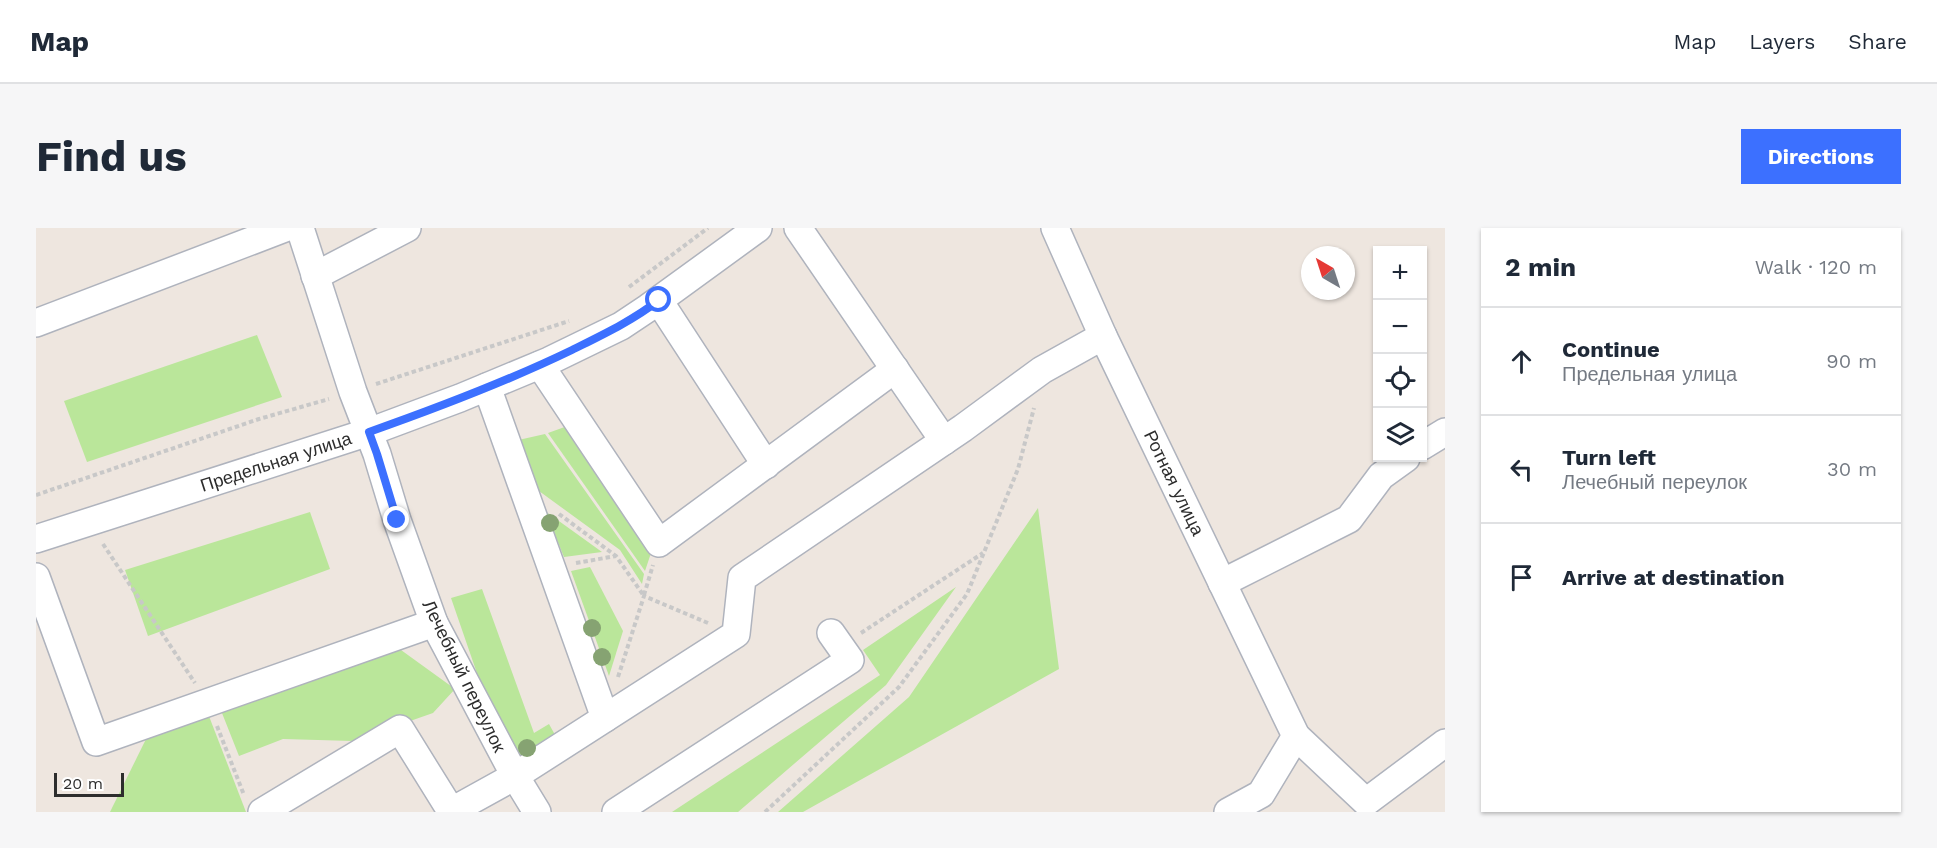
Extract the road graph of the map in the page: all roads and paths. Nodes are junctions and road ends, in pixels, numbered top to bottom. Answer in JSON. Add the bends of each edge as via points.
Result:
{"nodes":[{"id":1,"x":285,"y":228,"type":"edge"},
{"id":2,"x":300,"y":228,"type":"edge"},
{"id":3,"x":407,"y":228,"type":"edge"},
{"id":4,"x":708,"y":228,"type":"edge"},
{"id":5,"x":758,"y":228,"type":"edge"},
{"id":6,"x":798,"y":228,"type":"edge"},
{"id":7,"x":1055,"y":228,"type":"edge"},
{"id":8,"x":315,"y":276,"type":"junction"},
{"id":9,"x":625,"y":291,"type":"dead end"},
{"id":10,"x":659,"y":300,"type":"junction"},
{"id":11,"x":575,"y":319,"type":"dead end"},
{"id":12,"x":36,"y":323,"type":"edge"},
{"id":13,"x":1104,"y":336,"type":"junction"},
{"id":14,"x":540,"y":365,"type":"junction"},
{"id":15,"x":895,"y":369,"type":"junction"},
{"id":16,"x":1042,"y":370,"type":"junction"},
{"id":17,"x":487,"y":387,"type":"junction"},
{"id":18,"x":353,"y":392,"type":"junction"},
{"id":19,"x":369,"y":432,"type":"junction"},
{"id":20,"x":1445,"y":432,"type":"edge"},
{"id":21,"x":944,"y":441,"type":"junction"},
{"id":22,"x":1427,"y":443,"type":"edge"},
{"id":23,"x":1401,"y":462,"type":"edge"},
{"id":24,"x":766,"y":465,"type":"junction"},
{"id":25,"x":523,"y":488,"type":"junction"},
{"id":26,"x":36,"y":495,"type":"edge"},
{"id":27,"x":36,"y":539,"type":"edge"},
{"id":28,"x":659,"y":543,"type":"junction"},
{"id":29,"x":103,"y":544,"type":"dead end"},
{"id":30,"x":984,"y":552,"type":"junction"},
{"id":31,"x":616,"y":556,"type":"junction"},
{"id":32,"x":551,"y":567,"type":"junction"},
{"id":33,"x":36,"y":577,"type":"edge"},
{"id":34,"x":1222,"y":583,"type":"junction"},
{"id":35,"x":644,"y":596,"type":"junction"},
{"id":36,"x":434,"y":623,"type":"junction"},
{"id":37,"x":736,"y":634,"type":"junction"},
{"id":38,"x":836,"y":640,"type":"joint"},
{"id":39,"x":208,"y":703,"type":"junction"},
{"id":40,"x":605,"y":718,"type":"junction"},
{"id":41,"x":1296,"y":736,"type":"junction"},
{"id":42,"x":1445,"y":743,"type":"edge"},
{"id":43,"x":515,"y":776,"type":"junction"},
{"id":44,"x":254,"y":806,"type":"edge"},
{"id":45,"x":451,"y":812,"type":"edge"},
{"id":46,"x":537,"y":812,"type":"edge"},
{"id":47,"x":616,"y":812,"type":"edge"},
{"id":48,"x":765,"y":812,"type":"edge"},
{"id":49,"x":1228,"y":812,"type":"edge"}],
"edges":[{"from":1,"to":12,"type":"street"},
{"from":2,"to":8,"type":"street","name":"Лечебный переулок"},
{"from":3,"to":8,"type":"street"},
{"from":4,"to":9,"type":"path"},
{"from":5,"to":10,"type":"street","name":"Предельная улица"},
{"from":6,"to":15,"type":"street"},
{"from":7,"to":13,"type":"street","name":"Ротная улица"},
{"from":8,"to":18,"type":"street","name":"Лечебный переулок"},
{"from":10,"to":14,"type":"street","name":"Предельная улица","via":[[621,326]]},
{"from":10,"to":24,"type":"street"},
{"from":11,"to":18,"type":"path"},
{"from":13,"to":16,"type":"street"},
{"from":13,"to":34,"type":"street","name":"Ротная улица"},
{"from":14,"to":17,"type":"street","name":"Предельная улица"},
{"from":14,"to":28,"type":"street"},
{"from":15,"to":21,"type":"street"},
{"from":15,"to":24,"type":"street"},
{"from":16,"to":21,"type":"street"},
{"from":16,"to":30,"type":"path","via":[[1018,469]]},
{"from":17,"to":19,"type":"street","name":"Предельная улица"},
{"from":17,"to":25,"type":"street"},
{"from":18,"to":19,"type":"street","name":"Лечебный переулок"},
{"from":18,"to":26,"type":"path","via":[[259,419]]},
{"from":19,"to":27,"type":"street","name":"Предельная улица"},
{"from":19,"to":36,"type":"street","name":"Лечебный переулок"},
{"from":20,"to":22,"type":"street"},
{"from":21,"to":37,"type":"street","via":[[742,578]]},
{"from":23,"to":34,"type":"street","via":[[1382,476],[1349,519]]},
{"from":24,"to":28,"type":"street"},
{"from":25,"to":31,"type":"path"},
{"from":25,"to":32,"type":"street"},
{"from":28,"to":35,"type":"path"},
{"from":29,"to":39,"type":"path"},
{"from":30,"to":38,"type":"path"},
{"from":30,"to":48,"type":"path","via":[[966,594],[899,687]]},
{"from":31,"to":32,"type":"path"},
{"from":31,"to":35,"type":"path"},
{"from":32,"to":40,"type":"street"},
{"from":33,"to":39,"type":"street","via":[[96,742]]},
{"from":34,"to":41,"type":"street","name":"Ротная улица"},
{"from":35,"to":37,"type":"path"},
{"from":35,"to":40,"type":"path"},
{"from":36,"to":39,"type":"street"},
{"from":36,"to":43,"type":"street","name":"Лечебный переулок"},
{"from":37,"to":40,"type":"street"},
{"from":38,"to":47,"type":"street","via":[[850,660]]},
{"from":39,"to":44,"type":"path"},
{"from":40,"to":43,"type":"street"},
{"from":41,"to":42,"type":"street","via":[[1366,802]]},
{"from":41,"to":49,"type":"street","via":[[1261,794]]},
{"from":43,"to":45,"type":"street"},
{"from":43,"to":46,"type":"street","name":"Лечебный переулок"},
{"from":44,"to":45,"type":"street","via":[[400,729]]}]}
